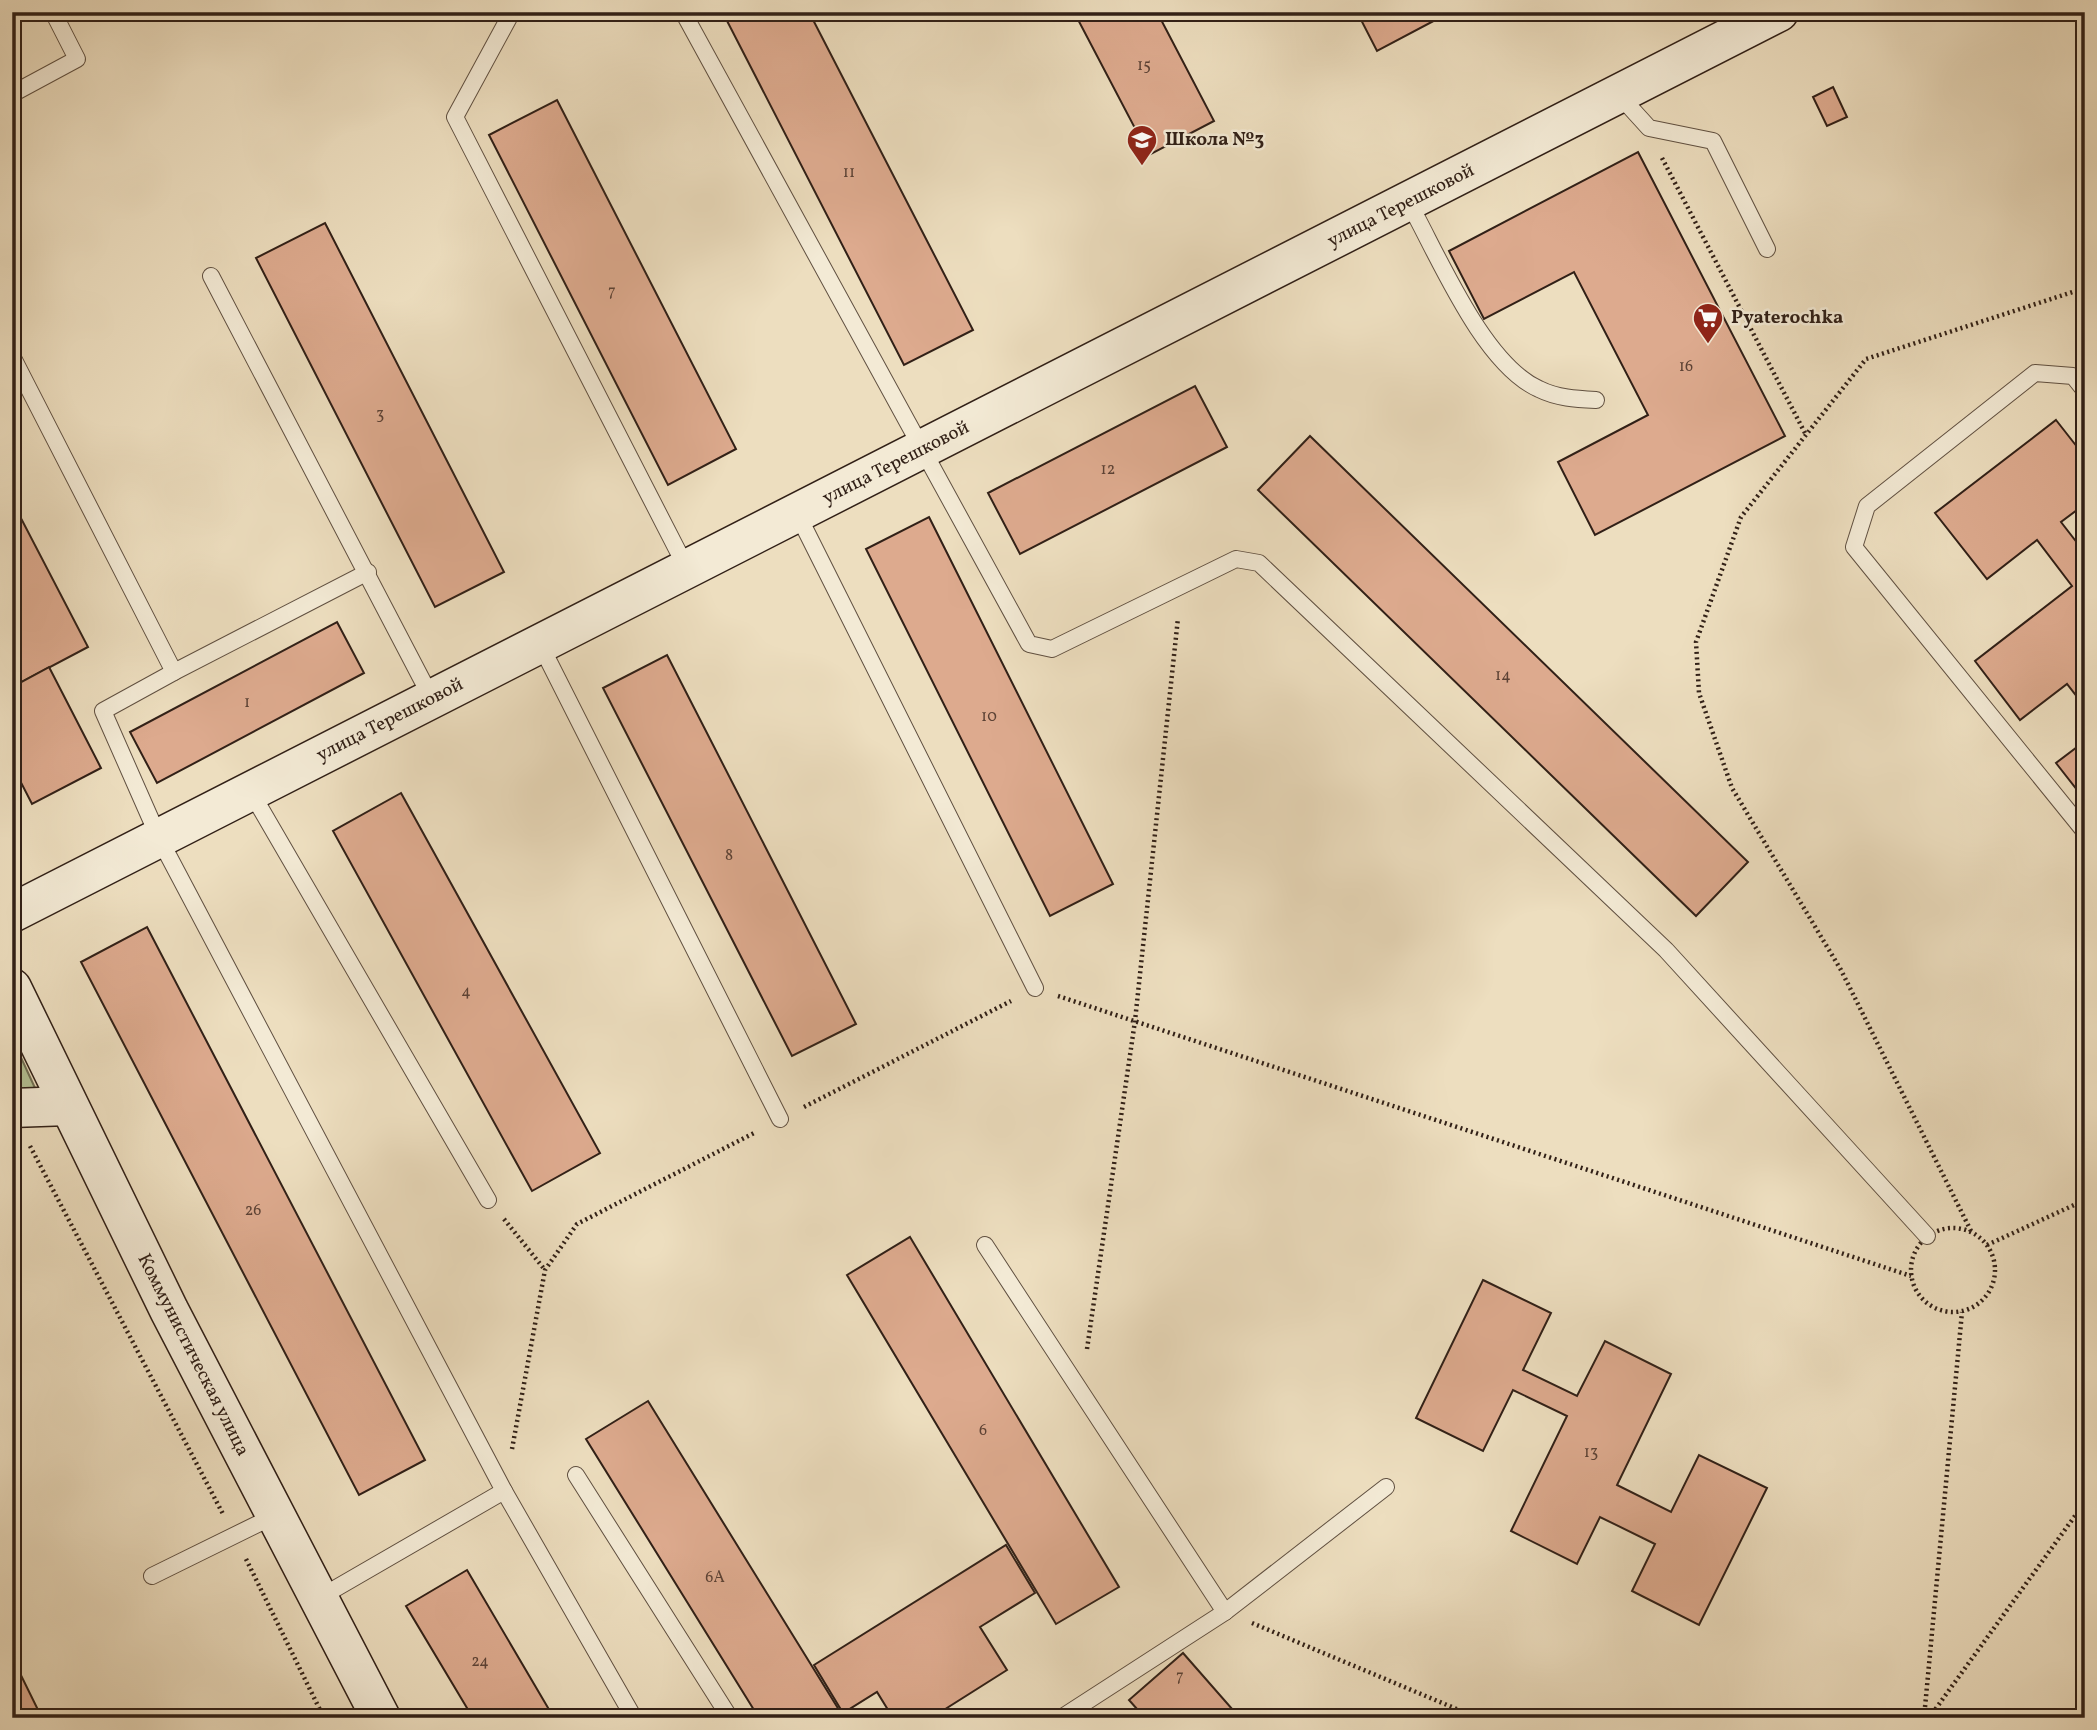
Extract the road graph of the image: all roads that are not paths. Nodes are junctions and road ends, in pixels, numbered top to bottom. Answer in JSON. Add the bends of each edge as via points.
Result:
{"nodes":[{"id":1,"x":53,"y":12,"type":"edge"},
{"id":2,"x":512,"y":12,"type":"edge"},
{"id":3,"x":683,"y":12,"type":"edge"},
{"id":4,"x":1779,"y":12,"type":"edge"},
{"id":5,"x":1617,"y":93,"type":"junction"},
{"id":6,"x":12,"y":94,"type":"edge"},
{"id":7,"x":1409,"y":203,"type":"junction"},
{"id":8,"x":1767,"y":249,"type":"dead end"},
{"id":9,"x":211,"y":276,"type":"dead end"},
{"id":10,"x":12,"y":356,"type":"edge"},
{"id":11,"x":2085,"y":391,"type":"edge"},
{"id":12,"x":1596,"y":400,"type":"dead end"},
{"id":13,"x":924,"y":448,"type":"junction"},
{"id":14,"x":797,"y":513,"type":"junction"},
{"id":15,"x":687,"y":569,"type":"junction"},
{"id":16,"x":368,"y":572,"type":"junction"},
{"id":17,"x":540,"y":644,"type":"junction"},
{"id":18,"x":174,"y":671,"type":"junction"},
{"id":19,"x":432,"y":699,"type":"junction"},
{"id":20,"x":251,"y":792,"type":"junction"},
{"id":21,"x":2085,"y":832,"type":"edge"},
{"id":22,"x":159,"y":838,"type":"junction"},
{"id":23,"x":12,"y":913,"type":"edge"},
{"id":24,"x":12,"y":988,"type":"edge"},
{"id":25,"x":1035,"y":988,"type":"road end"},
{"id":26,"x":68,"y":1106,"type":"junction"},
{"id":27,"x":780,"y":1119,"type":"road end"},
{"id":28,"x":19,"y":1122,"type":"edge"},
{"id":29,"x":488,"y":1200,"type":"road end"},
{"id":30,"x":1927,"y":1236,"type":"road end"},
{"id":31,"x":985,"y":1245,"type":"dead end"},
{"id":32,"x":576,"y":1475,"type":"dead end"},
{"id":33,"x":1386,"y":1487,"type":"dead end"},
{"id":34,"x":504,"y":1491,"type":"junction"},
{"id":35,"x":276,"y":1515,"type":"junction"},
{"id":36,"x":152,"y":1576,"type":"dead end"},
{"id":37,"x":318,"y":1598,"type":"junction"},
{"id":38,"x":1226,"y":1612,"type":"junction"},
{"id":39,"x":1073,"y":1715,"type":"edge"},
{"id":40,"x":381,"y":1718,"type":"edge"},
{"id":41,"x":634,"y":1718,"type":"edge"},
{"id":42,"x":730,"y":1718,"type":"edge"}],
"edges":[{"from":1,"to":6,"type":"lane","via":[[77,59]]},
{"from":2,"to":15,"type":"lane","via":[[454,117]]},
{"from":3,"to":13,"type":"lane"},
{"from":4,"to":5,"type":"street","name":"улица Терешковой"},
{"from":5,"to":7,"type":"street","name":"улица Терешковой"},
{"from":5,"to":8,"type":"lane","via":[[1649,128],[1713,141]]},
{"from":7,"to":12,"type":"lane","via":[[1488,346],[1514,374],[1564,398]]},
{"from":7,"to":13,"type":"street","name":"улица Терешковой"},
{"from":9,"to":16,"type":"lane"},
{"from":10,"to":18,"type":"lane"},
{"from":11,"to":21,"type":"lane","via":[[2073,376],[2035,373],[1867,506],[1854,547]]},
{"from":13,"to":14,"type":"street","name":"улица Терешковой"},
{"from":13,"to":30,"type":"lane","via":[[1029,644],[1052,649],[1236,559],[1259,563],[1666,950]]},
{"from":14,"to":15,"type":"street","name":"улица Терешковой"},
{"from":14,"to":25,"type":"lane"},
{"from":15,"to":17,"type":"street","name":"улица Терешковой"},
{"from":16,"to":18,"type":"lane"},
{"from":16,"to":19,"type":"lane"},
{"from":17,"to":19,"type":"street","name":"улица Терешковой"},
{"from":17,"to":27,"type":"lane"},
{"from":18,"to":22,"type":"lane","via":[[103,712]]},
{"from":19,"to":20,"type":"street","name":"улица Терешковой"},
{"from":20,"to":22,"type":"street","name":"улица Терешковой"},
{"from":20,"to":29,"type":"lane"},
{"from":22,"to":23,"type":"street","name":"улица Терешковой"},
{"from":22,"to":34,"type":"lane"},
{"from":24,"to":26,"type":"street","name":"Коммунистическая улица"},
{"from":26,"to":28,"type":"street"},
{"from":26,"to":35,"type":"street","name":"Коммунистическая улица"},
{"from":31,"to":38,"type":"lane"},
{"from":32,"to":42,"type":"lane"},
{"from":33,"to":38,"type":"lane"},
{"from":34,"to":37,"type":"lane"},
{"from":34,"to":41,"type":"lane"},
{"from":35,"to":36,"type":"lane"},
{"from":35,"to":37,"type":"street","name":"Коммунистическая улица"},
{"from":37,"to":40,"type":"street","name":"Коммунистическая улица"},
{"from":38,"to":39,"type":"lane"}]}
